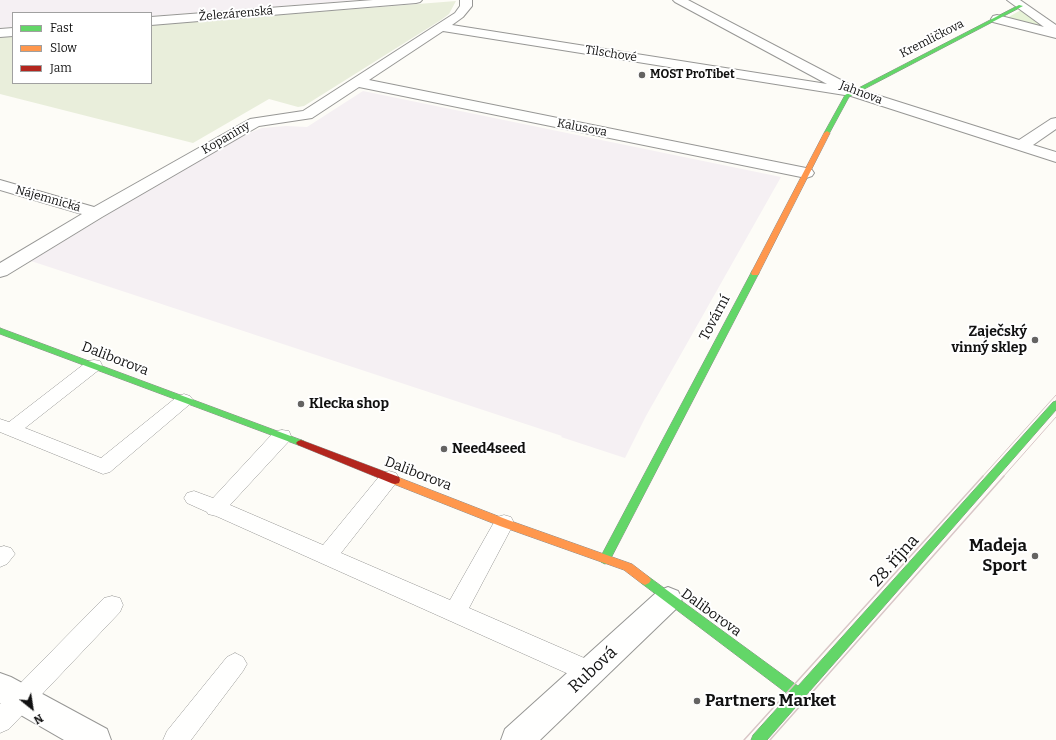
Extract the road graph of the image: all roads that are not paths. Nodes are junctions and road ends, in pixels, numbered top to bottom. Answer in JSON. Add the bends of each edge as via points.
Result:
{"nodes":[{"id":1,"x":416,"y":0,"type":"edge"},
{"id":2,"x":466,"y":0,"type":"edge"},
{"id":3,"x":679,"y":0,"type":"edge"},
{"id":4,"x":1017,"y":3,"type":"edge"},
{"id":5,"x":997,"y":19,"type":"junction"},
{"id":6,"x":152,"y":21,"type":"edge"},
{"id":7,"x":440,"y":28,"type":"junction"},
{"id":8,"x":1056,"y":31,"type":"edge"},
{"id":9,"x":12,"y":32,"type":"edge"},
{"id":10,"x":0,"y":33,"type":"edge"},
{"id":11,"x":1056,"y":34,"type":"edge"},
{"id":12,"x":357,"y":82,"type":"junction"},
{"id":13,"x":854,"y":92,"type":"junction"},
{"id":14,"x":1056,"y":122,"type":"edge"},
{"id":15,"x":1022,"y":145,"type":"junction"},
{"id":16,"x":1056,"y":157,"type":"edge"},
{"id":17,"x":806,"y":173,"type":"junction"},
{"id":18,"x":0,"y":185,"type":"edge"},
{"id":19,"x":96,"y":213,"type":"junction"},
{"id":20,"x":0,"y":271,"type":"edge"},
{"id":21,"x":3,"y":335,"type":"edge"},
{"id":22,"x":94,"y":365,"type":"junction"},
{"id":23,"x":184,"y":400,"type":"junction"},
{"id":24,"x":1056,"y":404,"type":"edge"},
{"id":25,"x":6,"y":428,"type":"edge"},
{"id":26,"x":282,"y":436,"type":"junction"},
{"id":27,"x":389,"y":478,"type":"junction"},
{"id":28,"x":194,"y":498,"type":"dead end"},
{"id":29,"x":215,"y":509,"type":"junction"},
{"id":30,"x":504,"y":523,"type":"junction"},
{"id":31,"x":326,"y":557,"type":"junction"},
{"id":32,"x":605,"y":559,"type":"junction"},
{"id":33,"x":668,"y":599,"type":"junction"},
{"id":34,"x":112,"y":605,"type":"dead end"},
{"id":35,"x":454,"y":613,"type":"junction"},
{"id":36,"x":235,"y":664,"type":"dead end"},
{"id":37,"x":590,"y":672,"type":"junction"},
{"id":38,"x":11,"y":693,"type":"edge"},
{"id":39,"x":798,"y":694,"type":"junction"},
{"id":40,"x":0,"y":721,"type":"edge"},
{"id":41,"x":95,"y":740,"type":"edge"},
{"id":42,"x":176,"y":740,"type":"edge"},
{"id":43,"x":517,"y":740,"type":"edge"},
{"id":44,"x":758,"y":740,"type":"edge"}],
"edges":[{"from":1,"to":6,"type":"street","name":"Železárenská"},
{"from":2,"to":7,"type":"street","name":"Kopaniny","via":[[463,12]]},
{"from":3,"to":13,"type":"street","name":"Jahnova"},
{"from":4,"to":5,"type":"street","name":"Kremličkova"},
{"from":4,"to":8,"type":"street"},
{"from":5,"to":11,"type":"street"},
{"from":5,"to":13,"type":"street","name":"Kremličkova"},
{"from":7,"to":12,"type":"street","name":"Kopaniny"},
{"from":7,"to":13,"type":"street","name":"Tilschové"},
{"from":9,"to":10,"type":"street"},
{"from":12,"to":17,"type":"street","name":"Kalusova"},
{"from":12,"to":19,"type":"street","name":"Kopaniny","via":[[307,115],[255,122]]},
{"from":13,"to":15,"type":"street","name":"Jahnova"},
{"from":13,"to":17,"type":"street","name":"Tovární","via":[[847,96]]},
{"from":14,"to":15,"type":"street"},
{"from":15,"to":16,"type":"street","name":"Jahnova"},
{"from":17,"to":32,"type":"street","name":"Tovární"},
{"from":18,"to":19,"type":"street","name":"Nájemnická"},
{"from":19,"to":20,"type":"street","name":"Kopaniny"},
{"from":21,"to":22,"type":"street","name":"Daliborova"},
{"from":22,"to":23,"type":"street","name":"Daliborova"},
{"from":22,"to":25,"type":"lane"},
{"from":23,"to":25,"type":"lane","via":[[103,467]]},
{"from":23,"to":26,"type":"street","name":"Daliborova"},
{"from":24,"to":39,"type":"street","name":"28. října"},
{"from":26,"to":27,"type":"street","name":"Daliborova"},
{"from":26,"to":29,"type":"lane"},
{"from":27,"to":30,"type":"street","name":"Daliborova"},
{"from":27,"to":31,"type":"lane"},
{"from":28,"to":29,"type":"lane"},
{"from":29,"to":31,"type":"lane"},
{"from":30,"to":32,"type":"street","name":"Daliborova"},
{"from":30,"to":35,"type":"lane"},
{"from":31,"to":35,"type":"lane"},
{"from":32,"to":33,"type":"street","name":"Daliborova","via":[[628,567]]},
{"from":33,"to":37,"type":"street","name":"Rubová"},
{"from":33,"to":39,"type":"street","name":"Daliborova"},
{"from":34,"to":38,"type":"lane"},
{"from":35,"to":37,"type":"lane"},
{"from":36,"to":42,"type":"lane"},
{"from":37,"to":43,"type":"street","name":"Rubová"},
{"from":38,"to":40,"type":"lane"},
{"from":38,"to":41,"type":"street"},
{"from":39,"to":44,"type":"street","name":"28. října"}]}
